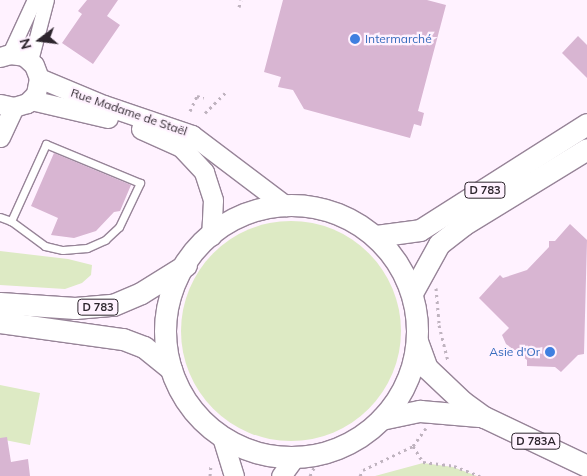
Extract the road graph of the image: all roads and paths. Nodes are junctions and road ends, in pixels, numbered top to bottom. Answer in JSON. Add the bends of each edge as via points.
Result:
{"nodes":[{"id":1,"x":35,"y":0,"type":"edge"},
{"id":2,"x":47,"y":0,"type":"edge"},
{"id":3,"x":241,"y":0,"type":"edge"},
{"id":4,"x":239,"y":7,"type":"dead end"},
{"id":5,"x":5,"y":55,"type":"edge"},
{"id":6,"x":31,"y":61,"type":"junction"},
{"id":7,"x":40,"y":78,"type":"junction"},
{"id":8,"x":227,"y":91,"type":"dead end"},
{"id":9,"x":204,"y":98,"type":"dead end"},
{"id":10,"x":15,"y":104,"type":"edge"},
{"id":11,"x":190,"y":111,"type":"dead end"},
{"id":12,"x":205,"y":113,"type":"dead end"},
{"id":13,"x":587,"y":124,"type":"edge"},
{"id":14,"x":0,"y":137,"type":"edge"},
{"id":15,"x":587,"y":149,"type":"edge"},
{"id":16,"x":286,"y":206,"type":"junction"},
{"id":17,"x":0,"y":217,"type":"edge"},
{"id":18,"x":11,"y":221,"type":"junction"},
{"id":19,"x":211,"y":236,"type":"junction"},
{"id":20,"x":376,"y":236,"type":"junction"},
{"id":21,"x":426,"y":264,"type":"junction"},
{"id":22,"x":186,"y":265,"type":"junction"},
{"id":23,"x":412,"y":293,"type":"junction"},
{"id":24,"x":0,"y":303,"type":"edge"},
{"id":25,"x":0,"y":322,"type":"edge"},
{"id":26,"x":417,"y":341,"type":"junction"},
{"id":27,"x":170,"y":369,"type":"junction"},
{"id":28,"x":446,"y":388,"type":"junction"},
{"id":29,"x":434,"y":411,"type":"junction"},
{"id":30,"x":484,"y":417,"type":"junction"},
{"id":31,"x":381,"y":419,"type":"junction"},
{"id":32,"x":222,"y":437,"type":"junction"},
{"id":33,"x":414,"y":446,"type":"junction"},
{"id":34,"x":321,"y":453,"type":"junction"},
{"id":35,"x":296,"y":457,"type":"junction"},
{"id":36,"x":587,"y":466,"type":"edge"},
{"id":37,"x":234,"y":476,"type":"edge"},
{"id":38,"x":280,"y":476,"type":"edge"},
{"id":39,"x":310,"y":476,"type":"edge"},
{"id":40,"x":360,"y":476,"type":"edge"},
{"id":41,"x":480,"y":476,"type":"edge"}],
"edges":[{"from":1,"to":5,"type":"street"},
{"from":2,"to":6,"type":"street"},
{"from":3,"to":4,"type":"path"},
{"from":5,"to":6,"type":"street"},
{"from":6,"to":7,"type":"street"},
{"from":7,"to":10,"type":"street","via":[[39,86]]},
{"from":7,"to":16,"type":"street","name":"Rue Madame de Staël","via":[[97,102],[192,134]]},
{"from":8,"to":12,"type":"path"},
{"from":9,"to":11,"type":"path","via":[[197,96]]},
{"from":10,"to":14,"type":"street"},
{"from":10,"to":19,"type":"street","name":"Rue Madame de Staël","via":[[137,127],[181,148],[197,163],[208,182],[213,200]]},
{"from":13,"to":20,"type":"main road","number":"D 783","via":[[420,230]]},
{"from":15,"to":21,"type":"main road","number":"D 783","via":[[463,225],[439,244]]},
{"from":16,"to":19,"type":"main road","via":[[252,211]]},
{"from":16,"to":20,"type":"main road","via":[[314,206],[333,211]]},
{"from":17,"to":18,"type":"lane"},
{"from":18,"to":18,"type":"lane","via":[[45,246],[63,250],[87,248],[105,240],[119,227],[140,183],[46,144]]},
{"from":19,"to":22,"type":"main road"},
{"from":20,"to":23,"type":"main road","via":[[397,262]]},
{"from":21,"to":23,"type":"main road","number":"D 783"},
{"from":21,"to":28,"type":"path","via":[[437,279],[439,325],[451,374]]},
{"from":22,"to":24,"type":"main road","number":"D 783","via":[[141,293],[113,305],[75,308]]},
{"from":22,"to":27,"type":"main road","via":[[173,289],[165,316]]},
{"from":23,"to":26,"type":"main road"},
{"from":25,"to":27,"type":"main road","number":"D 783","via":[[123,340],[144,347]]},
{"from":26,"to":28,"type":"main road","number":"D 783A","via":[[427,368]]},
{"from":26,"to":31,"type":"main road","via":[[406,383]]},
{"from":27,"to":32,"type":"main road","via":[[193,410]]},
{"from":28,"to":30,"type":"main road","number":"D 783A"},
{"from":29,"to":30,"type":"main road","number":"D 783A"},
{"from":29,"to":31,"type":"main road","number":"D 783A"},
{"from":29,"to":33,"type":"path"},
{"from":30,"to":36,"type":"main road","number":"D 783A"},
{"from":31,"to":34,"type":"main road","via":[[356,439]]},
{"from":32,"to":35,"type":"main road","via":[[247,449]]},
{"from":32,"to":37,"type":"street"},
{"from":33,"to":40,"type":"path","via":[[363,470]]},
{"from":33,"to":41,"type":"path","via":[[424,462],[454,466]]},
{"from":34,"to":35,"type":"main road"},
{"from":34,"to":39,"type":"path"},
{"from":35,"to":38,"type":"street"}]}
